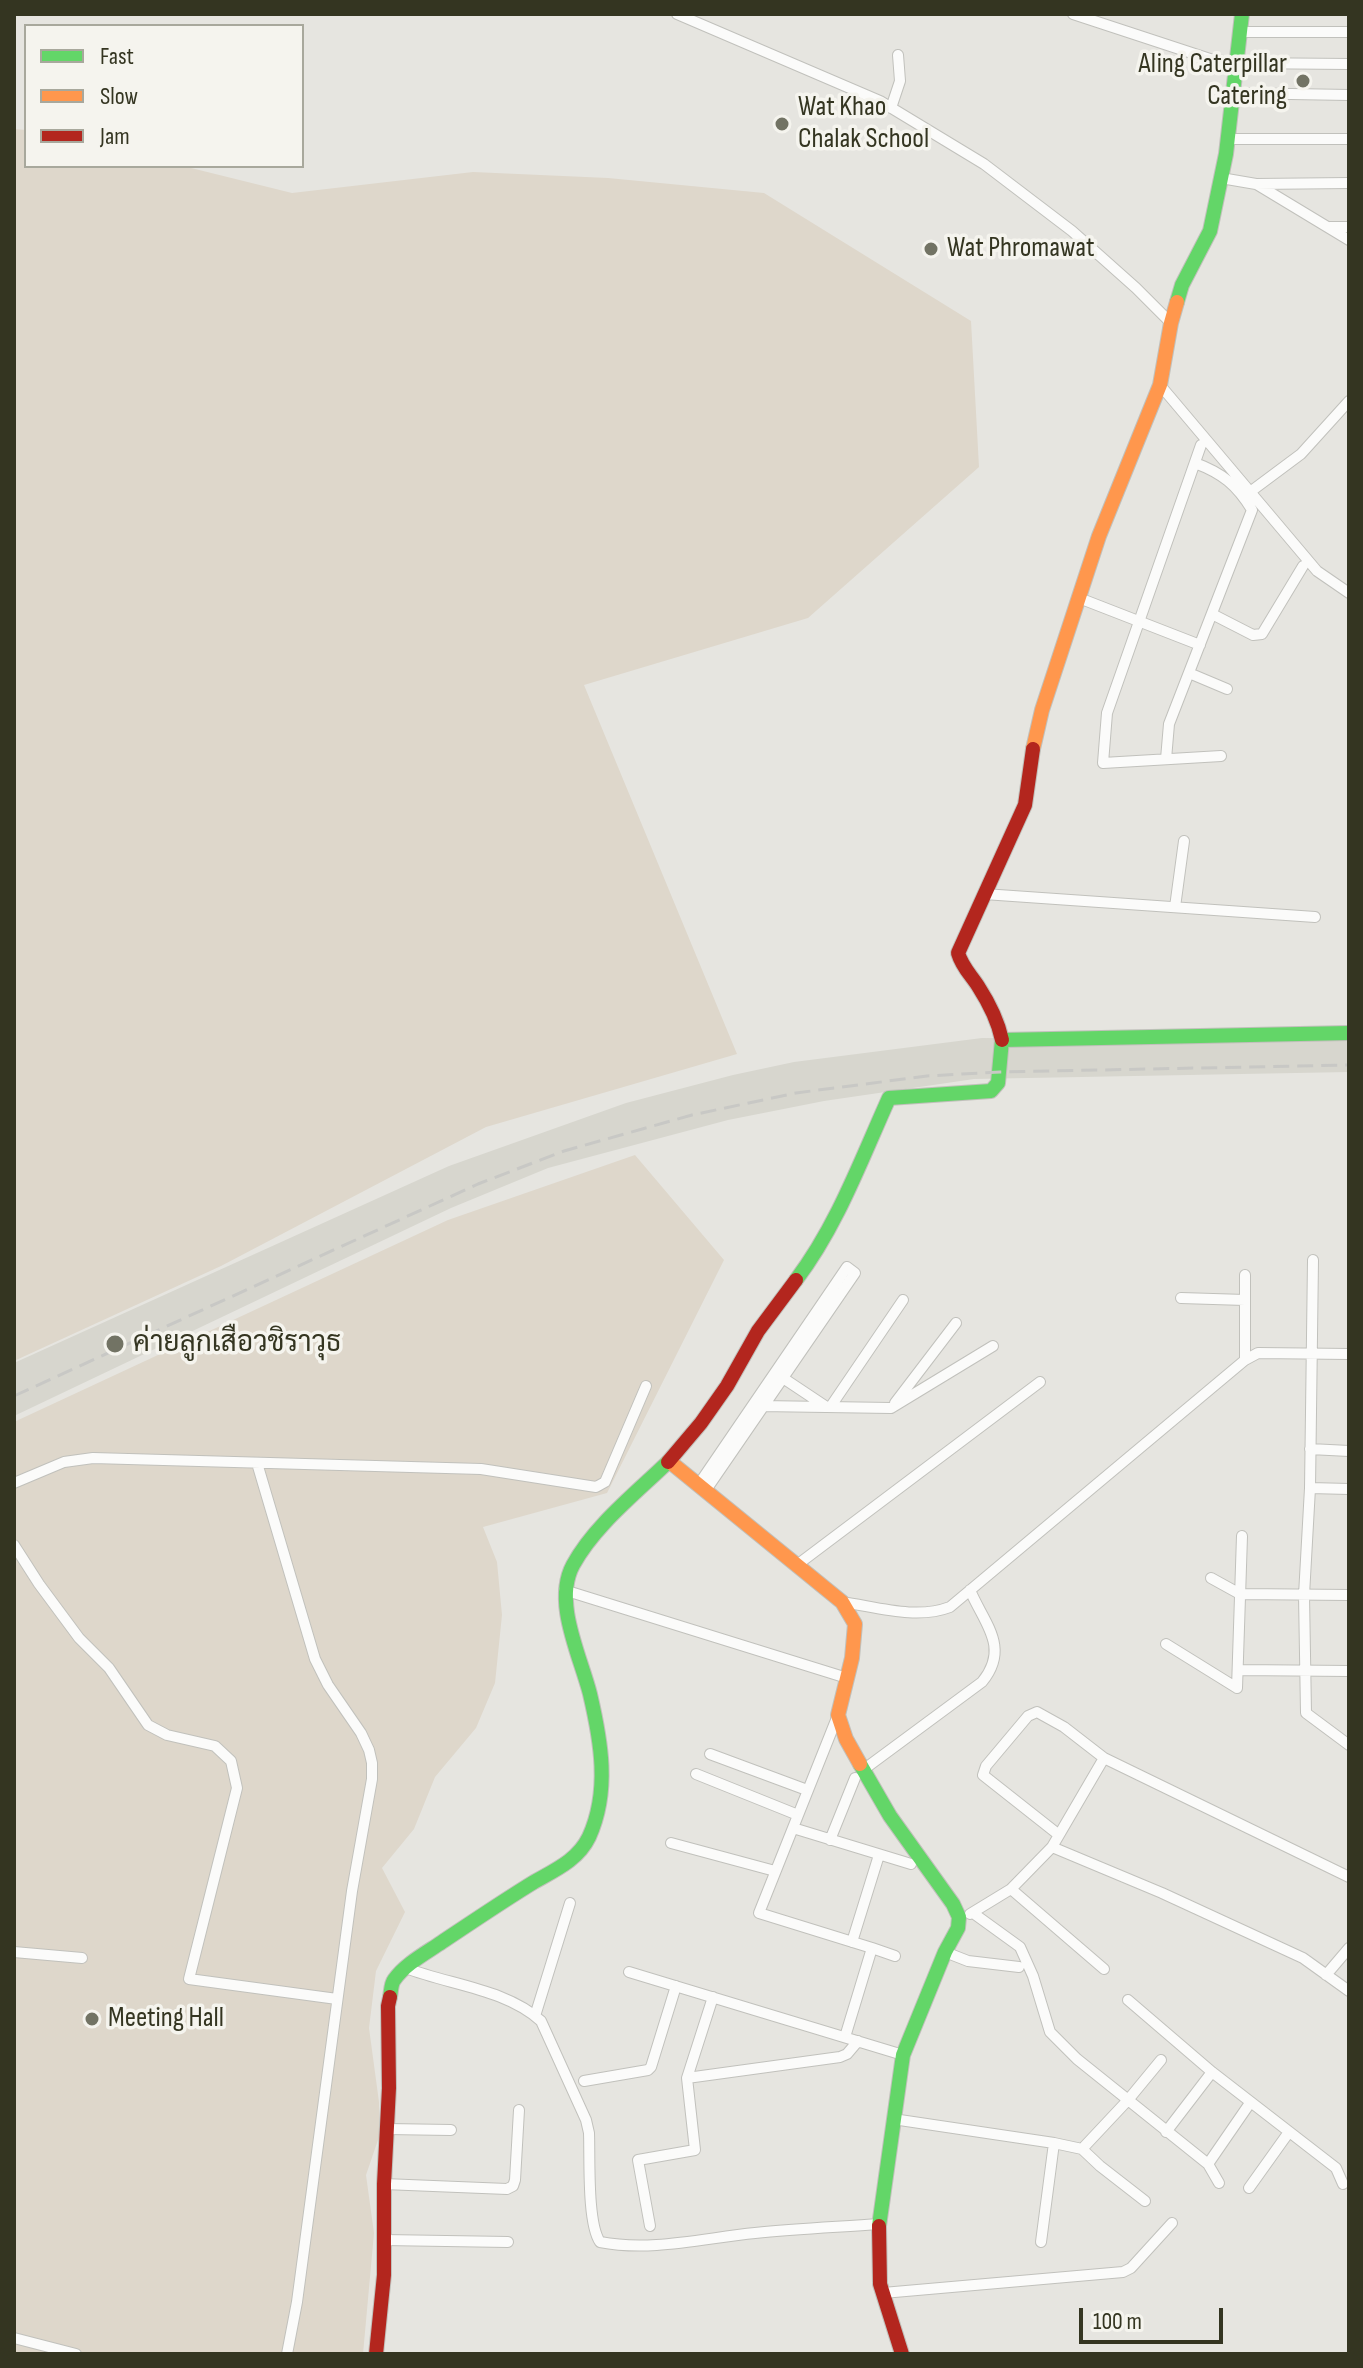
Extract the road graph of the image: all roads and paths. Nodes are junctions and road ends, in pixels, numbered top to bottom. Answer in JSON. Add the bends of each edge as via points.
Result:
{"nodes":[{"id":1,"x":677,"y":14,"type":"edge"},
{"id":2,"x":1073,"y":14,"type":"edge"},
{"id":3,"x":1242,"y":14,"type":"edge"},
{"id":4,"x":701,"y":19,"type":"edge"},
{"id":5,"x":1239,"y":32,"type":"junction"},
{"id":6,"x":1349,"y":32,"type":"edge"},
{"id":7,"x":898,"y":55,"type":"dead end"},
{"id":8,"x":1236,"y":63,"type":"junction"},
{"id":9,"x":1349,"y":64,"type":"edge"},
{"id":10,"x":1233,"y":93,"type":"junction"},
{"id":11,"x":1349,"y":95,"type":"edge"},
{"id":12,"x":891,"y":108,"type":"junction"},
{"id":13,"x":1227,"y":139,"type":"junction"},
{"id":14,"x":1349,"y":139,"type":"edge"},
{"id":15,"x":1221,"y":178,"type":"junction"},
{"id":16,"x":1349,"y":183,"type":"edge"},
{"id":17,"x":1256,"y":184,"type":"junction"},
{"id":18,"x":1328,"y":227,"type":"junction"},
{"id":19,"x":1349,"y":227,"type":"edge"},
{"id":20,"x":1349,"y":240,"type":"edge"},
{"id":21,"x":1171,"y":323,"type":"junction"},
{"id":22,"x":1160,"y":385,"type":"junction"},
{"id":23,"x":1349,"y":401,"type":"edge"},
{"id":24,"x":1201,"y":445,"type":"dead end"},
{"id":25,"x":1195,"y":463,"type":"junction"},
{"id":26,"x":1250,"y":492,"type":"junction"},
{"id":27,"x":1303,"y":566,"type":"dead end"},
{"id":28,"x":1349,"y":593,"type":"edge"},
{"id":29,"x":1079,"y":598,"type":"junction"},
{"id":30,"x":1212,"y":614,"type":"junction"},
{"id":31,"x":1139,"y":621,"type":"junction"},
{"id":32,"x":1200,"y":645,"type":"junction"},
{"id":33,"x":1189,"y":673,"type":"junction"},
{"id":34,"x":1227,"y":689,"type":"dead end"},
{"id":35,"x":1221,"y":756,"type":"dead end"},
{"id":36,"x":1166,"y":759,"type":"junction"},
{"id":37,"x":1184,"y":841,"type":"dead end"},
{"id":38,"x":984,"y":894,"type":"junction"},
{"id":39,"x":1175,"y":907,"type":"junction"},
{"id":40,"x":1315,"y":917,"type":"dead end"},
{"id":41,"x":1349,"y":1033,"type":"edge"},
{"id":42,"x":1002,"y":1040,"type":"junction"},
{"id":43,"x":1313,"y":1260,"type":"dead end"},
{"id":44,"x":1245,"y":1275,"type":"dead end"},
{"id":45,"x":1181,"y":1298,"type":"dead end"},
{"id":46,"x":903,"y":1300,"type":"dead end"},
{"id":47,"x":1245,"y":1300,"type":"junction"},
{"id":48,"x":819,"y":1317,"type":"dead end"},
{"id":49,"x":956,"y":1323,"type":"dead end"},
{"id":50,"x":993,"y":1346,"type":"dead end"},
{"id":51,"x":1310,"y":1353,"type":"junction"},
{"id":52,"x":1349,"y":1354,"type":"edge"},
{"id":53,"x":1245,"y":1360,"type":"junction"},
{"id":54,"x":779,"y":1375,"type":"junction"},
{"id":55,"x":1040,"y":1382,"type":"dead end"},
{"id":56,"x":646,"y":1386,"type":"dead end"},
{"id":57,"x":759,"y":1405,"type":"junction"},
{"id":58,"x":828,"y":1406,"type":"junction"},
{"id":59,"x":891,"y":1408,"type":"junction"},
{"id":60,"x":1310,"y":1449,"type":"junction"},
{"id":61,"x":1349,"y":1451,"type":"edge"},
{"id":62,"x":669,"y":1461,"type":"junction"},
{"id":63,"x":257,"y":1463,"type":"junction"},
{"id":64,"x":14,"y":1483,"type":"edge"},
{"id":65,"x":702,"y":1487,"type":"junction"},
{"id":66,"x":1310,"y":1488,"type":"junction"},
{"id":67,"x":1349,"y":1489,"type":"edge"},
{"id":68,"x":1242,"y":1536,"type":"dead end"},
{"id":69,"x":14,"y":1545,"type":"edge"},
{"id":70,"x":797,"y":1565,"type":"junction"},
{"id":71,"x":1211,"y":1578,"type":"dead end"},
{"id":72,"x":564,"y":1590,"type":"junction"},
{"id":73,"x":970,"y":1590,"type":"junction"},
{"id":74,"x":1240,"y":1594,"type":"junction"},
{"id":75,"x":1304,"y":1595,"type":"junction"},
{"id":76,"x":1349,"y":1595,"type":"edge"},
{"id":77,"x":842,"y":1602,"type":"junction"},
{"id":78,"x":1166,"y":1644,"type":"dead end"},
{"id":79,"x":1238,"y":1670,"type":"junction"},
{"id":80,"x":1305,"y":1670,"type":"junction"},
{"id":81,"x":1349,"y":1671,"type":"edge"},
{"id":82,"x":847,"y":1678,"type":"junction"},
{"id":83,"x":838,"y":1715,"type":"junction"},
{"id":84,"x":1349,"y":1745,"type":"edge"},
{"id":85,"x":710,"y":1754,"type":"dead end"},
{"id":86,"x":1104,"y":1758,"type":"junction"},
{"id":87,"x":696,"y":1774,"type":"dead end"},
{"id":88,"x":859,"y":1774,"type":"junction"},
{"id":89,"x":807,"y":1790,"type":"junction"},
{"id":90,"x":798,"y":1815,"type":"junction"},
{"id":91,"x":793,"y":1828,"type":"junction"},
{"id":92,"x":1059,"y":1835,"type":"junction"},
{"id":93,"x":830,"y":1840,"type":"junction"},
{"id":94,"x":671,"y":1843,"type":"dead end"},
{"id":95,"x":1052,"y":1847,"type":"junction"},
{"id":96,"x":879,"y":1855,"type":"junction"},
{"id":97,"x":911,"y":1864,"type":"dead end"},
{"id":98,"x":775,"y":1871,"type":"junction"},
{"id":99,"x":1349,"y":1877,"type":"edge"},
{"id":100,"x":1011,"y":1889,"type":"junction"},
{"id":101,"x":570,"y":1903,"type":"dead end"},
{"id":102,"x":966,"y":1915,"type":"junction"},
{"id":103,"x":852,"y":1942,"type":"junction"},
{"id":104,"x":872,"y":1948,"type":"junction"},
{"id":105,"x":1349,"y":1948,"type":"edge"},
{"id":106,"x":14,"y":1952,"type":"edge"},
{"id":107,"x":945,"y":1952,"type":"junction"},
{"id":108,"x":895,"y":1956,"type":"dead end"},
{"id":109,"x":82,"y":1958,"type":"dead end"},
{"id":110,"x":1019,"y":1967,"type":"dead end"},
{"id":111,"x":406,"y":1968,"type":"junction"},
{"id":112,"x":1104,"y":1969,"type":"dead end"},
{"id":113,"x":629,"y":1972,"type":"dead end"},
{"id":114,"x":1326,"y":1975,"type":"junction"},
{"id":115,"x":676,"y":1986,"type":"junction"},
{"id":116,"x":1349,"y":1991,"type":"edge"},
{"id":117,"x":713,"y":1997,"type":"junction"},
{"id":118,"x":337,"y":1999,"type":"junction"},
{"id":119,"x":1128,"y":2000,"type":"dead end"},
{"id":120,"x":535,"y":2016,"type":"junction"},
{"id":121,"x":845,"y":2037,"type":"junction"},
{"id":122,"x":858,"y":2041,"type":"junction"},
{"id":123,"x":903,"y":2055,"type":"junction"},
{"id":124,"x":1161,"y":2060,"type":"dead end"},
{"id":125,"x":1212,"y":2072,"type":"junction"},
{"id":126,"x":687,"y":2078,"type":"junction"},
{"id":127,"x":584,"y":2081,"type":"dead end"},
{"id":128,"x":1128,"y":2100,"type":"junction"},
{"id":129,"x":1250,"y":2103,"type":"junction"},
{"id":130,"x":519,"y":2110,"type":"dead end"},
{"id":131,"x":893,"y":2119,"type":"junction"},
{"id":132,"x":387,"y":2129,"type":"junction"},
{"id":133,"x":451,"y":2130,"type":"dead end"},
{"id":134,"x":1166,"y":2132,"type":"junction"},
{"id":135,"x":1289,"y":2132,"type":"junction"},
{"id":136,"x":1054,"y":2143,"type":"junction"},
{"id":137,"x":1082,"y":2149,"type":"junction"},
{"id":138,"x":1208,"y":2164,"type":"junction"},
{"id":139,"x":1219,"y":2183,"type":"dead end"},
{"id":140,"x":384,"y":2184,"type":"junction"},
{"id":141,"x":1343,"y":2184,"type":"dead end"},
{"id":142,"x":1249,"y":2188,"type":"dead end"},
{"id":143,"x":1145,"y":2201,"type":"dead end"},
{"id":144,"x":1172,"y":2223,"type":"dead end"},
{"id":145,"x":879,"y":2224,"type":"junction"},
{"id":146,"x":650,"y":2226,"type":"dead end"},
{"id":147,"x":384,"y":2240,"type":"junction"},
{"id":148,"x":508,"y":2242,"type":"dead end"},
{"id":149,"x":1041,"y":2242,"type":"dead end"},
{"id":150,"x":883,"y":2293,"type":"junction"},
{"id":151,"x":14,"y":2338,"type":"edge"},
{"id":152,"x":76,"y":2354,"type":"edge"},
{"id":153,"x":287,"y":2354,"type":"edge"},
{"id":154,"x":376,"y":2354,"type":"edge"},
{"id":155,"x":902,"y":2354,"type":"edge"}],
"edges":[{"from":1,"to":4,"type":"street"},
{"from":2,"to":8,"type":"street"},
{"from":3,"to":5,"type":"street"},
{"from":4,"to":12,"type":"street"},
{"from":5,"to":6,"type":"street"},
{"from":5,"to":8,"type":"street"},
{"from":7,"to":12,"type":"street","via":[[900,81]]},
{"from":8,"to":9,"type":"street"},
{"from":8,"to":10,"type":"street"},
{"from":10,"to":11,"type":"street"},
{"from":10,"to":13,"type":"street"},
{"from":12,"to":21,"type":"street","via":[[984,164],[1072,231]]},
{"from":13,"to":14,"type":"street"},
{"from":13,"to":15,"type":"street"},
{"from":15,"to":17,"type":"street"},
{"from":15,"to":21,"type":"street","via":[[1210,231],[1182,285]]},
{"from":16,"to":17,"type":"street"},
{"from":17,"to":18,"type":"street"},
{"from":18,"to":19,"type":"street"},
{"from":18,"to":20,"type":"street"},
{"from":21,"to":22,"type":"street"},
{"from":22,"to":26,"type":"street"},
{"from":22,"to":29,"type":"street"},
{"from":23,"to":26,"type":"street","via":[[1301,454]]},
{"from":24,"to":25,"type":"street"},
{"from":25,"to":30,"type":"street","via":[[1226,477],[1252,510]]},
{"from":25,"to":31,"type":"street"},
{"from":26,"to":28,"type":"street","via":[[1317,571]]},
{"from":27,"to":30,"type":"street","via":[[1262,634],[1253,635]]},
{"from":29,"to":31,"type":"street"},
{"from":29,"to":38,"type":"street","via":[[1042,710],[1025,805]]},
{"from":30,"to":32,"type":"street"},
{"from":31,"to":32,"type":"street"},
{"from":31,"to":36,"type":"street","via":[[1107,713],[1103,763]]},
{"from":32,"to":33,"type":"street"},
{"from":33,"to":34,"type":"street"},
{"from":33,"to":36,"type":"street","via":[[1169,724]]},
{"from":35,"to":36,"type":"street"},
{"from":37,"to":39,"type":"street"},
{"from":38,"to":39,"type":"street"},
{"from":38,"to":42,"type":"street","via":[[958,953],[999,1025]]},
{"from":39,"to":40,"type":"street"},
{"from":41,"to":42,"type":"street"},
{"from":42,"to":62,"type":"street","via":[[998,1083],[991,1091],[889,1098],[812,1259],[758,1331],[701,1423]]},
{"from":43,"to":51,"type":"street"},
{"from":44,"to":47,"type":"street"},
{"from":45,"to":47,"type":"street"},
{"from":46,"to":58,"type":"street"},
{"from":47,"to":53,"type":"street"},
{"from":48,"to":54,"type":"street"},
{"from":49,"to":59,"type":"street"},
{"from":50,"to":59,"type":"street"},
{"from":51,"to":52,"type":"street"},
{"from":51,"to":53,"type":"street","via":[[1258,1353]]},
{"from":51,"to":60,"type":"street"},
{"from":53,"to":73,"type":"street"},
{"from":54,"to":57,"type":"street"},
{"from":54,"to":58,"type":"street"},
{"from":55,"to":70,"type":"street"},
{"from":56,"to":63,"type":"street","via":[[605,1482],[596,1487],[481,1469]]},
{"from":57,"to":58,"type":"street"},
{"from":57,"to":65,"type":"street"},
{"from":58,"to":59,"type":"street"},
{"from":60,"to":61,"type":"street"},
{"from":60,"to":66,"type":"street"},
{"from":62,"to":65,"type":"street"},
{"from":62,"to":72,"type":"street","via":[[602,1526],[573,1565]]},
{"from":63,"to":64,"type":"street","via":[[77,1458]]},
{"from":63,"to":118,"type":"street","via":[[315,1659],[361,1733],[372,1763]]},
{"from":65,"to":70,"type":"street"},
{"from":66,"to":67,"type":"street"},
{"from":66,"to":75,"type":"street"},
{"from":68,"to":74,"type":"street"},
{"from":69,"to":118,"type":"street","via":[[148,1725],[215,1746],[231,1761],[237,1788],[189,1979]]},
{"from":70,"to":77,"type":"street"},
{"from":71,"to":74,"type":"street"},
{"from":72,"to":82,"type":"street"},
{"from":72,"to":111,"type":"street","via":[[601,1753],[596,1820],[574,1858]]},
{"from":73,"to":77,"type":"street","via":[[935,1613]]},
{"from":73,"to":88,"type":"street","via":[[991,1629],[992,1669],[982,1682]]},
{"from":74,"to":75,"type":"street"},
{"from":74,"to":79,"type":"street"},
{"from":75,"to":76,"type":"street"},
{"from":75,"to":80,"type":"street"},
{"from":77,"to":82,"type":"street","via":[[855,1624]]},
{"from":78,"to":79,"type":"street","via":[[1237,1688]]},
{"from":79,"to":80,"type":"street"},
{"from":80,"to":81,"type":"street"},
{"from":80,"to":84,"type":"street","via":[[1306,1713]]},
{"from":82,"to":83,"type":"street"},
{"from":83,"to":88,"type":"street"},
{"from":83,"to":89,"type":"street"},
{"from":85,"to":89,"type":"street"},
{"from":86,"to":92,"type":"street"},
{"from":86,"to":92,"type":"street","via":[[1037,1712],[983,1770],[987,1780]]},
{"from":86,"to":99,"type":"street"},
{"from":87,"to":90,"type":"street"},
{"from":88,"to":93,"type":"street"},
{"from":88,"to":102,"type":"street"},
{"from":89,"to":90,"type":"street"},
{"from":90,"to":91,"type":"street"},
{"from":91,"to":93,"type":"street"},
{"from":91,"to":98,"type":"street"},
{"from":92,"to":95,"type":"street"},
{"from":93,"to":96,"type":"street"},
{"from":94,"to":98,"type":"street"},
{"from":95,"to":100,"type":"street"},
{"from":95,"to":114,"type":"street","via":[[1303,1958]]},
{"from":96,"to":97,"type":"street"},
{"from":96,"to":103,"type":"street"},
{"from":98,"to":103,"type":"street","via":[[759,1913]]},
{"from":100,"to":102,"type":"street"},
{"from":100,"to":112,"type":"street"},
{"from":101,"to":120,"type":"street"},
{"from":102,"to":107,"type":"street"},
{"from":102,"to":128,"type":"street","via":[[1020,1947],[1050,2032]]},
{"from":103,"to":104,"type":"street"},
{"from":104,"to":108,"type":"street"},
{"from":104,"to":121,"type":"street"},
{"from":105,"to":114,"type":"street"},
{"from":106,"to":109,"type":"street"},
{"from":107,"to":110,"type":"street","via":[[968,1961]]},
{"from":107,"to":123,"type":"street"},
{"from":111,"to":120,"type":"street","via":[[500,1997]]},
{"from":111,"to":132,"type":"street","via":[[393,1981],[388,2006]]},
{"from":113,"to":115,"type":"street"},
{"from":114,"to":116,"type":"street"},
{"from":115,"to":117,"type":"street"},
{"from":115,"to":127,"type":"street","via":[[651,2067]]},
{"from":117,"to":121,"type":"street"},
{"from":117,"to":126,"type":"street"},
{"from":118,"to":153,"type":"street"},
{"from":119,"to":125,"type":"street"},
{"from":120,"to":145,"type":"street","via":[[586,2120],[592,2217],[600,2242],[683,2243]]},
{"from":121,"to":122,"type":"street"},
{"from":122,"to":123,"type":"street"},
{"from":122,"to":126,"type":"street","via":[[840,2057]]},
{"from":123,"to":131,"type":"street"},
{"from":124,"to":128,"type":"street"},
{"from":125,"to":129,"type":"street"},
{"from":125,"to":134,"type":"street"},
{"from":126,"to":146,"type":"street","via":[[695,2150],[638,2160]]},
{"from":128,"to":134,"type":"street"},
{"from":128,"to":137,"type":"street"},
{"from":129,"to":135,"type":"street"},
{"from":129,"to":138,"type":"street"},
{"from":130,"to":140,"type":"street","via":[[513,2186]]},
{"from":131,"to":136,"type":"street"},
{"from":131,"to":145,"type":"street"},
{"from":132,"to":133,"type":"street"},
{"from":132,"to":140,"type":"street"},
{"from":134,"to":138,"type":"street"},
{"from":135,"to":141,"type":"street","via":[[1336,2168]]},
{"from":135,"to":142,"type":"street"},
{"from":136,"to":137,"type":"street"},
{"from":136,"to":149,"type":"street"},
{"from":137,"to":143,"type":"street"},
{"from":138,"to":139,"type":"street"},
{"from":140,"to":147,"type":"street"},
{"from":144,"to":150,"type":"street","via":[[1123,2272]]},
{"from":145,"to":150,"type":"street"},
{"from":147,"to":148,"type":"street"},
{"from":147,"to":154,"type":"street"},
{"from":150,"to":155,"type":"street"},
{"from":151,"to":152,"type":"street"}]}
